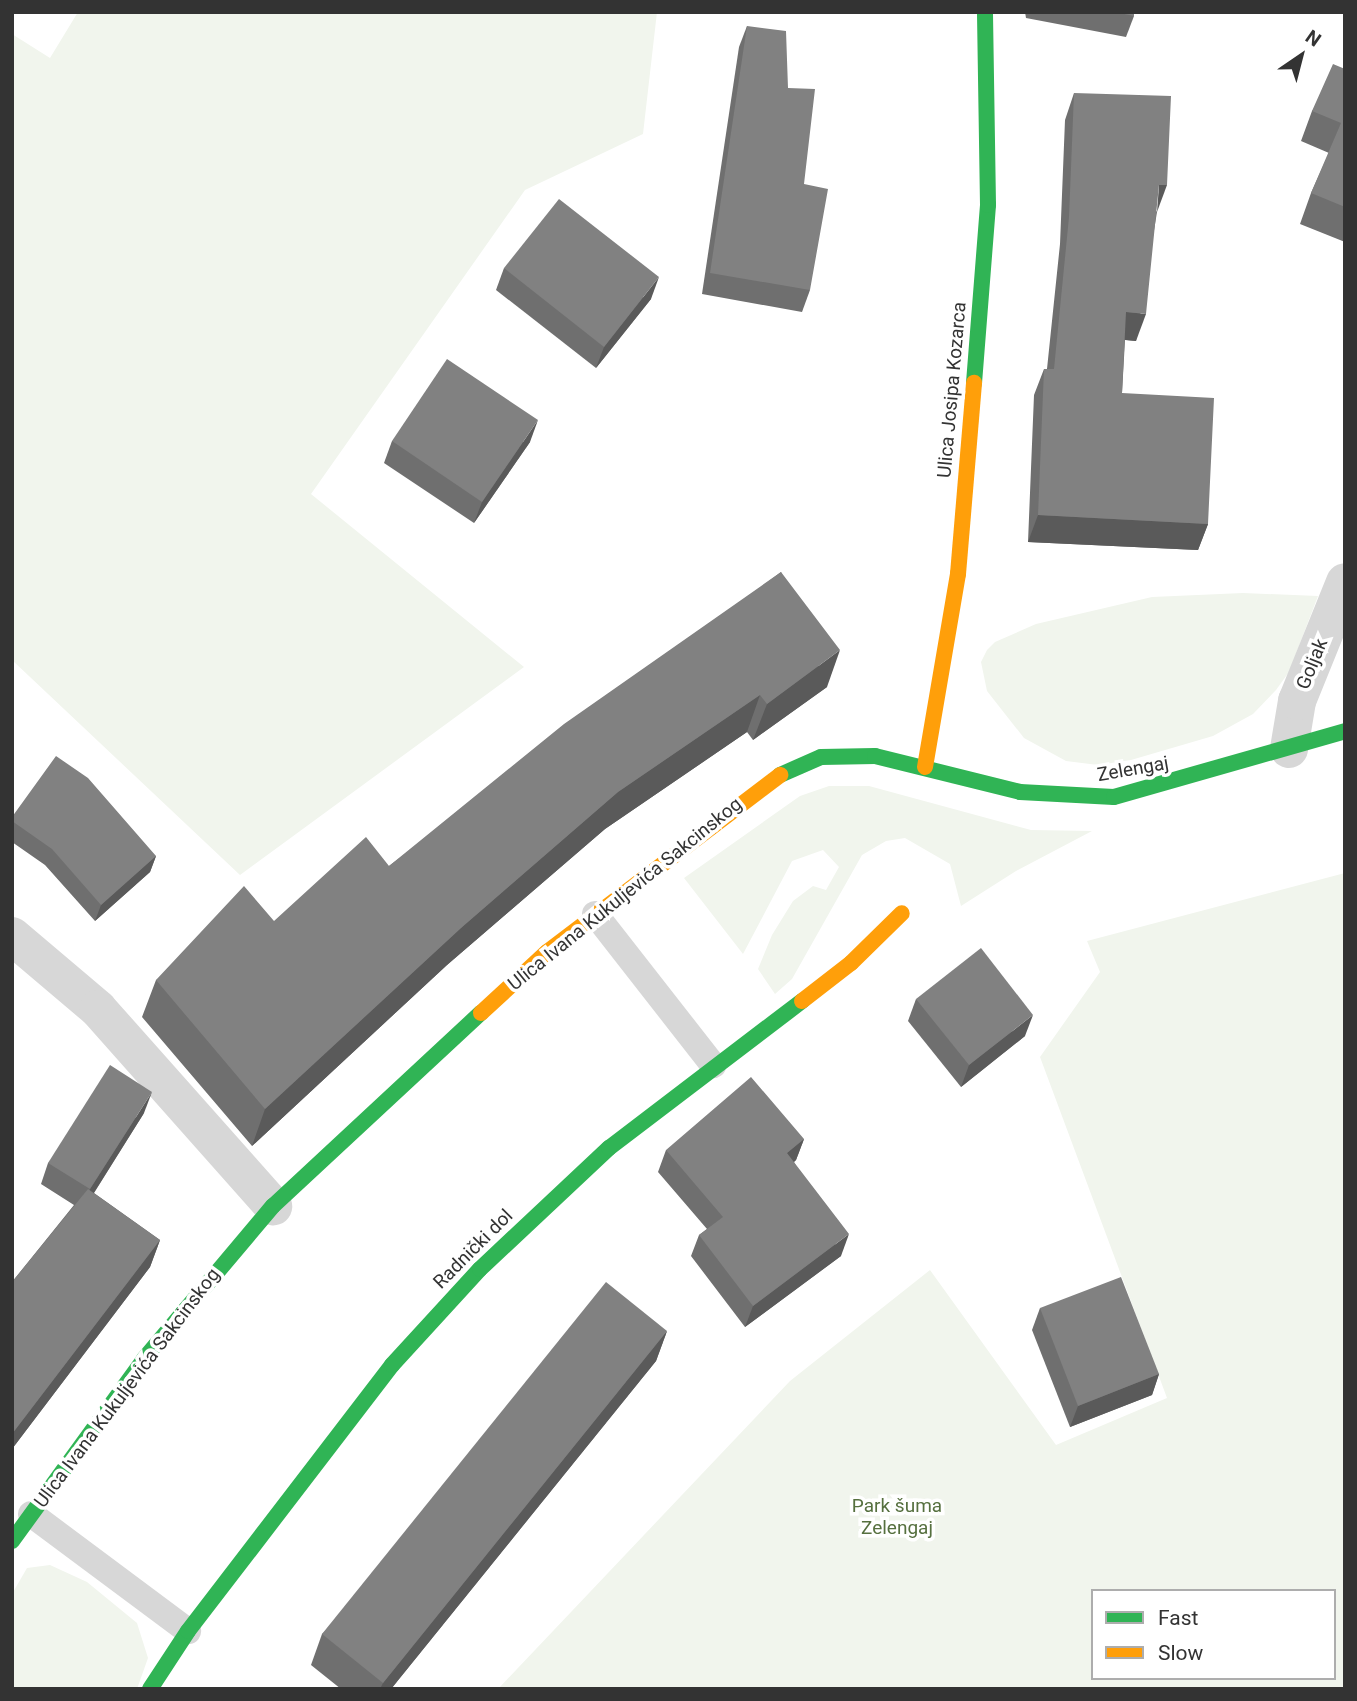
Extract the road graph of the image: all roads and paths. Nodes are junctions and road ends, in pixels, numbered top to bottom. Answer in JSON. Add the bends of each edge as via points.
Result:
{"nodes":[{"id":1,"x":985,"y":12,"type":"edge"},
{"id":2,"x":1345,"y":582,"type":"edge"},
{"id":3,"x":1345,"y":731,"type":"edge"},
{"id":4,"x":1289,"y":749,"type":"junction"},
{"id":5,"x":925,"y":768,"type":"junction"},
{"id":6,"x":902,"y":913,"type":"dead end"},
{"id":7,"x":595,"y":914,"type":"junction"},
{"id":8,"x":12,"y":936,"type":"edge"},
{"id":9,"x":713,"y":1065,"type":"junction"},
{"id":10,"x":272,"y":1206,"type":"junction"},
{"id":11,"x":31,"y":1514,"type":"junction"},
{"id":12,"x":12,"y":1541,"type":"edge"},
{"id":13,"x":188,"y":1631,"type":"junction"},
{"id":14,"x":150,"y":1689,"type":"edge"}],
"edges":[{"from":1,"to":5,"type":"street","name":"Ulica Josipa Kozarca","via":[[988,205],[957,586]]},
{"from":2,"to":4,"type":"street","name":"Goljak","via":[[1297,701]]},
{"from":3,"to":4,"type":"street","name":"Zelengaj"},
{"from":4,"to":5,"type":"street","name":"Zelengaj","via":[[1114,797],[1020,792]]},
{"from":5,"to":7,"type":"street","name":"Ulica Ivana Kukuljevića Sakcinskog","via":[[847,754],[789,768]]},
{"from":6,"to":9,"type":"street","name":"Radnički dol","via":[[851,962]]},
{"from":7,"to":9,"type":"lane"},
{"from":7,"to":10,"type":"street","name":"Ulica Ivana Kukuljevića Sakcinskog","via":[[425,1062]]},
{"from":8,"to":10,"type":"street","via":[[98,1009]]},
{"from":9,"to":13,"type":"street","name":"Radnički dol","via":[[609,1148],[480,1269],[392,1365]]},
{"from":10,"to":11,"type":"street","name":"Ulica Ivana Kukuljevića Sakcinskog","via":[[144,1359]]},
{"from":11,"to":12,"type":"street","name":"Ulica Ivana Kukuljevića Sakcinskog"},
{"from":11,"to":13,"type":"lane"},
{"from":13,"to":14,"type":"street","name":"Radnički dol"}]}
